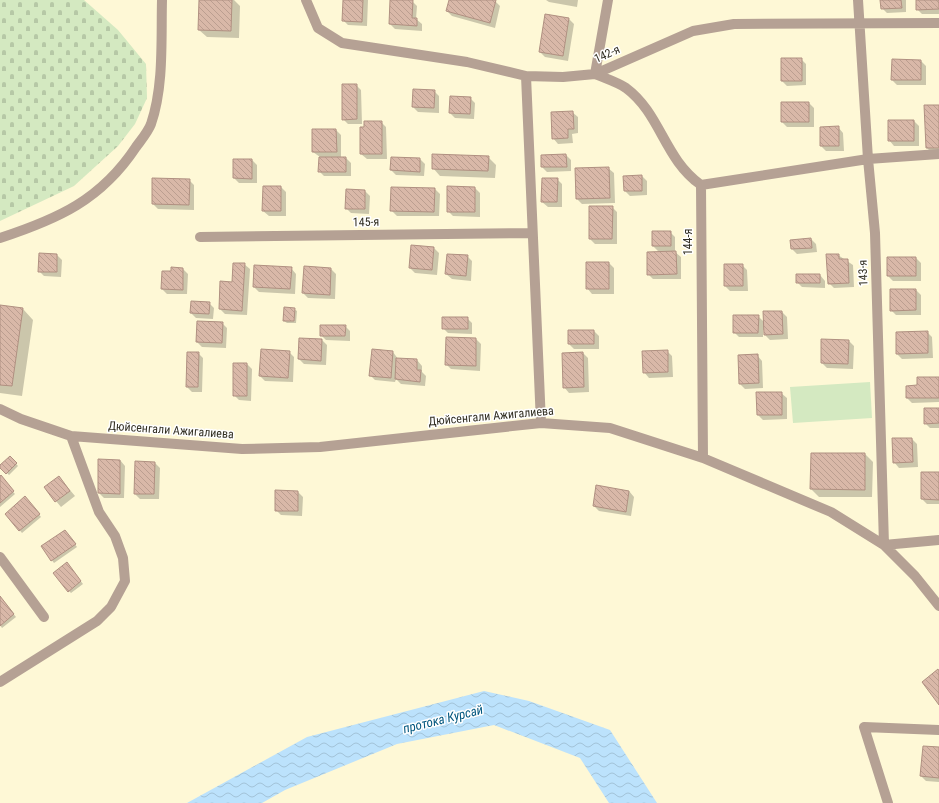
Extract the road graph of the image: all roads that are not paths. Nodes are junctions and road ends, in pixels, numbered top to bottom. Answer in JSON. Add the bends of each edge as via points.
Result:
{"nodes":[{"id":1,"x":162,"y":0,"type":"edge"},
{"id":2,"x":306,"y":0,"type":"edge"},
{"id":3,"x":608,"y":0,"type":"edge"},
{"id":4,"x":858,"y":0,"type":"edge"},
{"id":5,"x":939,"y":24,"type":"edge"},
{"id":6,"x":859,"y":25,"type":"junction"},
{"id":7,"x":595,"y":74,"type":"junction"},
{"id":8,"x":526,"y":76,"type":"junction"},
{"id":9,"x":939,"y":154,"type":"edge"},
{"id":10,"x":868,"y":160,"type":"junction"},
{"id":11,"x":701,"y":185,"type":"junction"},
{"id":12,"x":532,"y":233,"type":"junction"},
{"id":13,"x":200,"y":237,"type":"dead end"},
{"id":14,"x":0,"y":238,"type":"edge"},
{"id":15,"x":0,"y":409,"type":"edge"},
{"id":16,"x":541,"y":423,"type":"junction"},
{"id":17,"x":71,"y":436,"type":"junction"},
{"id":18,"x":703,"y":458,"type":"junction"},
{"id":19,"x":939,"y":540,"type":"edge"},
{"id":20,"x":884,"y":545,"type":"junction"},
{"id":21,"x":0,"y":558,"type":"edge"},
{"id":22,"x":939,"y":606,"type":"edge"},
{"id":23,"x":44,"y":617,"type":"dead end"},
{"id":24,"x":0,"y":682,"type":"edge"},
{"id":25,"x":939,"y":730,"type":"edge"},
{"id":26,"x":888,"y":803,"type":"edge"}],
"edges":[{"from":1,"to":14,"type":"street","via":[[159,84],[150,125],[125,164],[90,197],[41,224]]},
{"from":2,"to":8,"type":"street","name":"142-я","via":[[318,28],[342,43],[467,62]]},
{"from":3,"to":7,"type":"street"},
{"from":4,"to":6,"type":"street","name":"143-я"},
{"from":5,"to":6,"type":"street","name":"142-я"},
{"from":6,"to":7,"type":"street","name":"142-я","via":[[734,24],[693,30]]},
{"from":6,"to":10,"type":"street","name":"143-я"},
{"from":7,"to":8,"type":"street","name":"142-я","via":[[563,77]]},
{"from":7,"to":11,"type":"street","via":[[625,88],[644,107],[676,161]]},
{"from":8,"to":12,"type":"street"},
{"from":9,"to":10,"type":"street"},
{"from":10,"to":11,"type":"street"},
{"from":10,"to":20,"type":"street","name":"143-я","via":[[875,233]]},
{"from":11,"to":18,"type":"street","name":"144-я"},
{"from":12,"to":13,"type":"street","name":"145-я"},
{"from":12,"to":16,"type":"street"},
{"from":15,"to":17,"type":"street","name":"Дюйсенгали Ажигалиева"},
{"from":16,"to":17,"type":"street","name":"Дюйсенгали Ажигалиева","via":[[320,447],[242,449]]},
{"from":16,"to":18,"type":"street","name":"Дюйсенгали Ажигалиева","via":[[610,428]]},
{"from":17,"to":24,"type":"street","via":[[99,512],[115,536],[123,558],[125,581],[112,607],[97,621]]},
{"from":18,"to":20,"type":"street","name":"Дюйсенгали Ажигалиева","via":[[831,512]]},
{"from":19,"to":20,"type":"street"},
{"from":20,"to":22,"type":"street","name":"Дюйсенгали Ажигалиева","via":[[915,576]]},
{"from":21,"to":23,"type":"street"},
{"from":25,"to":26,"type":"street","via":[[864,727]]}]}
